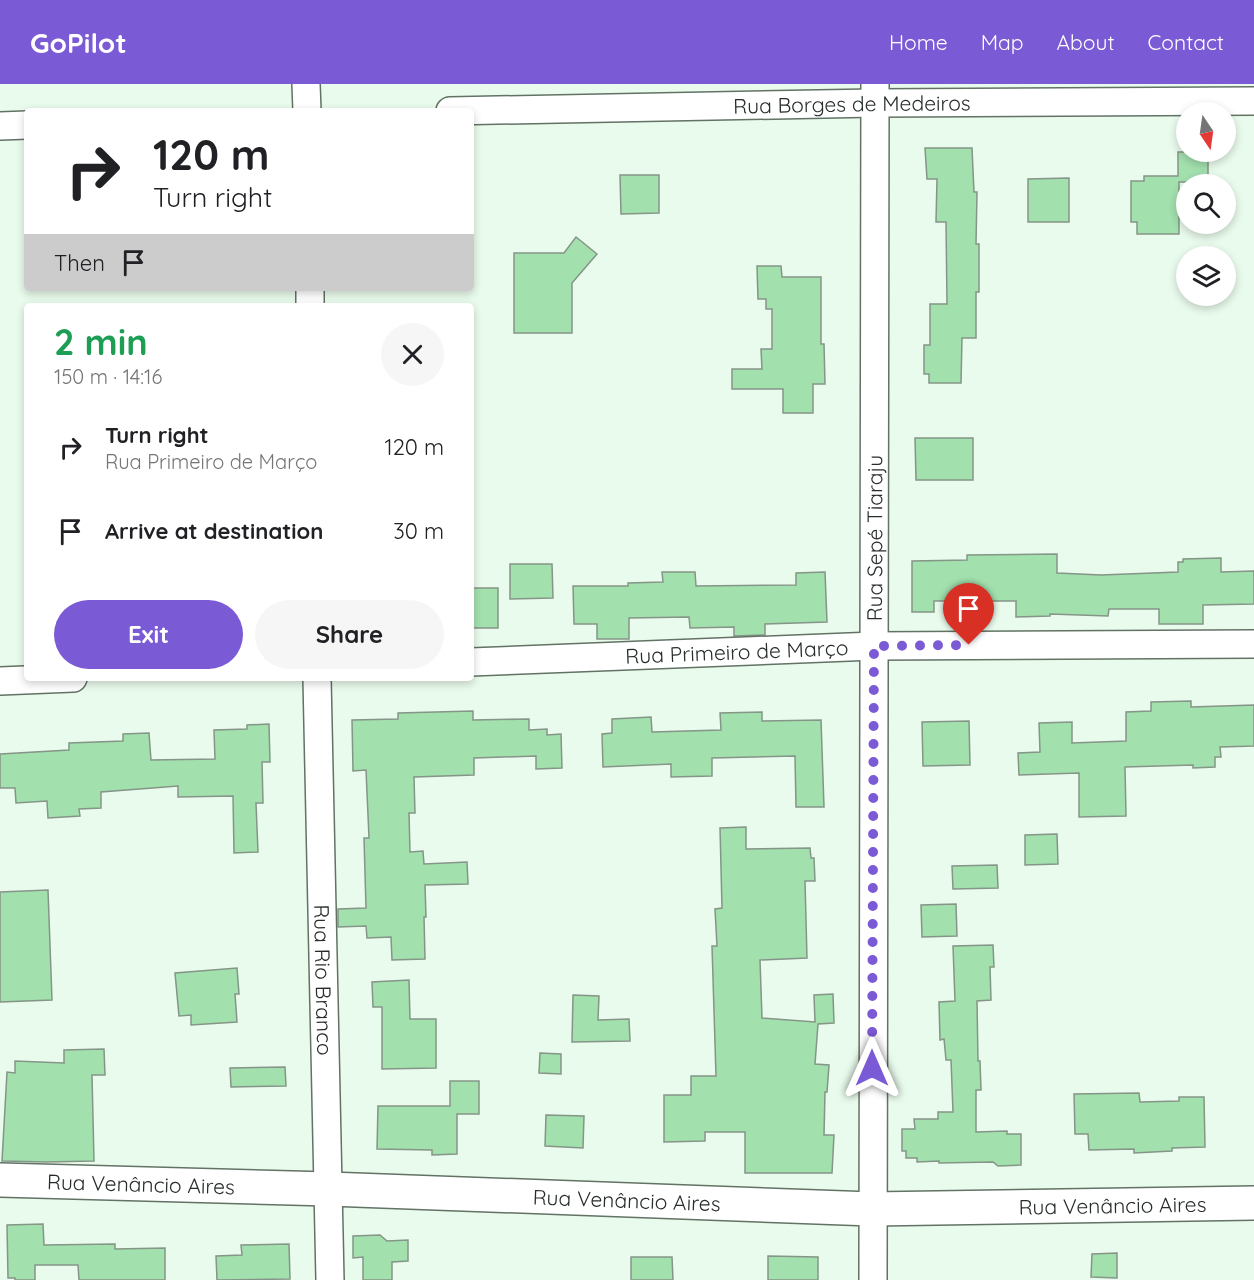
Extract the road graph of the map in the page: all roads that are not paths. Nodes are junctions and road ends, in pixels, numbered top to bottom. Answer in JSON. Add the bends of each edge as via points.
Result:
{"nodes":[{"id":1,"x":306,"y":84,"type":"edge"},
{"id":2,"x":875,"y":94,"type":"edge"},
{"id":3,"x":595,"y":96,"type":"edge"},
{"id":4,"x":1254,"y":100,"type":"edge"},
{"id":5,"x":307,"y":108,"type":"edge"},
{"id":6,"x":474,"y":109,"type":"edge"},
{"id":7,"x":24,"y":125,"type":"edge"},
{"id":8,"x":0,"y":126,"type":"edge"},
{"id":9,"x":1254,"y":644,"type":"edge"},
{"id":10,"x":874,"y":646,"type":"junction"},
{"id":11,"x":474,"y":662,"type":"edge"},
{"id":12,"x":24,"y":680,"type":"edge"},
{"id":13,"x":0,"y":681,"type":"edge"},
{"id":14,"x":316,"y":681,"type":"edge"},
{"id":15,"x":0,"y":1180,"type":"edge"},
{"id":16,"x":329,"y":1189,"type":"junction"},
{"id":17,"x":1254,"y":1203,"type":"edge"},
{"id":18,"x":872,"y":1209,"type":"junction"},
{"id":19,"x":330,"y":1280,"type":"edge"},
{"id":20,"x":873,"y":1280,"type":"edge"}],
"edges":[{"from":1,"to":5,"type":"street"},
{"from":2,"to":3,"type":"street","name":"Rua Borges de Medeiros"},
{"from":2,"to":4,"type":"street","name":"Rua Borges de Medeiros"},
{"from":2,"to":10,"type":"street","name":"Rua Sepé Tiaraju"},
{"from":3,"to":6,"type":"street","name":"Rua Borges de Medeiros"},
{"from":7,"to":8,"type":"street"},
{"from":9,"to":10,"type":"street","name":"Rua Primeiro de Março"},
{"from":10,"to":11,"type":"street","name":"Rua Primeiro de Março"},
{"from":10,"to":18,"type":"street","name":"Rua Sepé Tiaraju"},
{"from":12,"to":13,"type":"street"},
{"from":14,"to":16,"type":"street","name":"Rua Rio Branco"},
{"from":15,"to":16,"type":"street","name":"Rua Venâncio Aires"},
{"from":16,"to":18,"type":"street","name":"Rua Venâncio Aires"},
{"from":16,"to":19,"type":"street","name":"Rua Rio Branco"},
{"from":17,"to":18,"type":"street","name":"Rua Venâncio Aires"},
{"from":18,"to":20,"type":"street","name":"Rua Sepé Tiaraju"}]}
